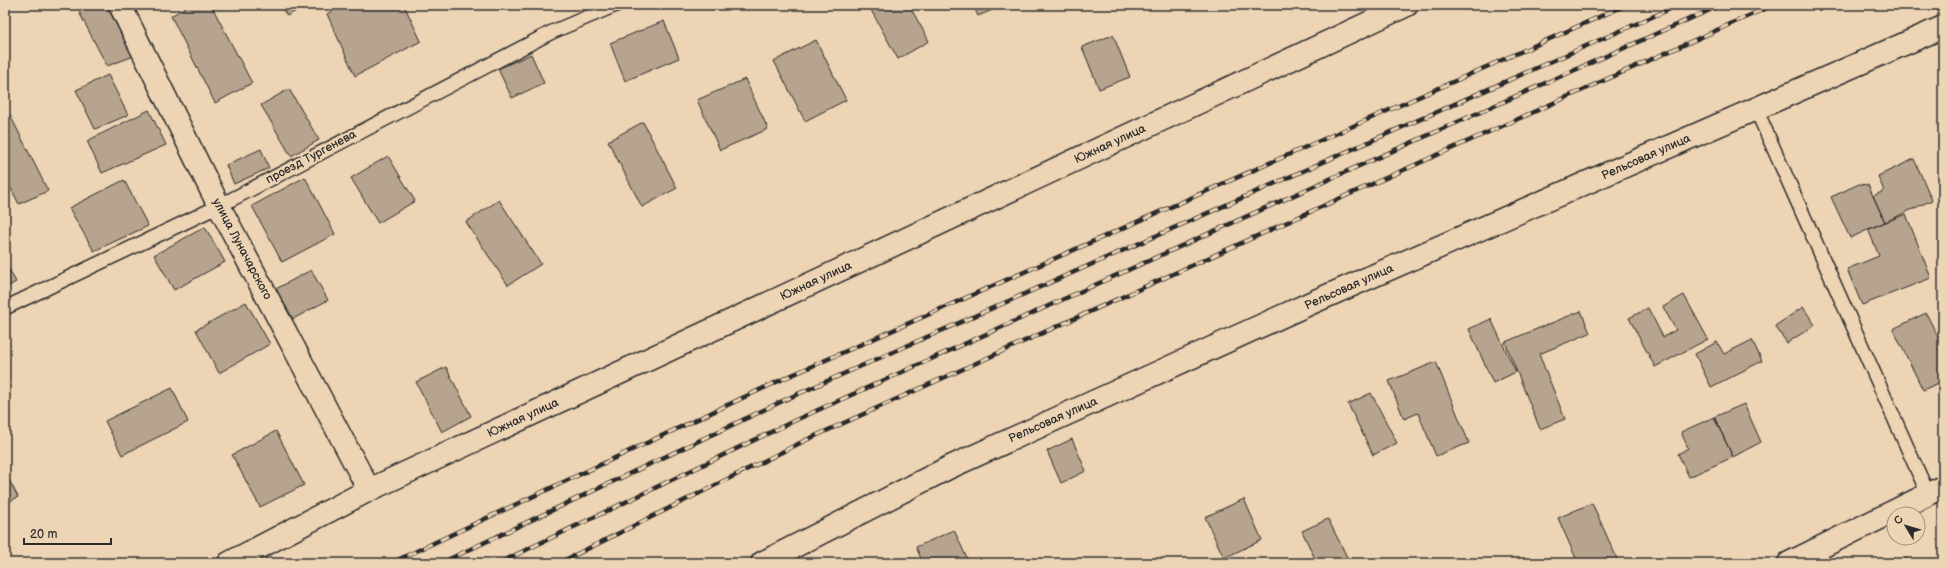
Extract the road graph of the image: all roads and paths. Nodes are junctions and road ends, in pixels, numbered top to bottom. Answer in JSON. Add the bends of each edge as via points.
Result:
{"nodes":[{"id":1,"x":120,"y":5,"type":"edge"},
{"id":2,"x":616,"y":5,"type":"edge"},
{"id":3,"x":1407,"y":5,"type":"edge"},
{"id":4,"x":1943,"y":27,"type":"edge"},
{"id":5,"x":1756,"y":109,"type":"junction"},
{"id":6,"x":219,"y":206,"type":"junction"},
{"id":7,"x":5,"y":308,"type":"edge"},
{"id":8,"x":369,"y":490,"type":"junction"},
{"id":9,"x":1936,"y":491,"type":"edge"},
{"id":10,"x":229,"y":563,"type":"edge"},
{"id":11,"x":762,"y":563,"type":"edge"},
{"id":12,"x":1789,"y":563,"type":"edge"}],
"edges":[{"from":1,"to":6,"type":"street","name":"улица Луначарского"},
{"from":2,"to":6,"type":"lane","name":"проезд Тургенева","via":[[552,32]]},
{"from":3,"to":8,"type":"street","name":"Южная улица"},
{"from":4,"to":5,"type":"street","name":"Рельсовая улица"},
{"from":5,"to":9,"type":"lane"},
{"from":5,"to":11,"type":"street","name":"Рельсовая улица","via":[[1304,307],[956,464]]},
{"from":6,"to":7,"type":"lane","name":"проезд Тургенева"},
{"from":6,"to":8,"type":"street","name":"улица Луначарского"},
{"from":8,"to":10,"type":"street","name":"Южная улица"},
{"from":9,"to":12,"type":"street"}]}
